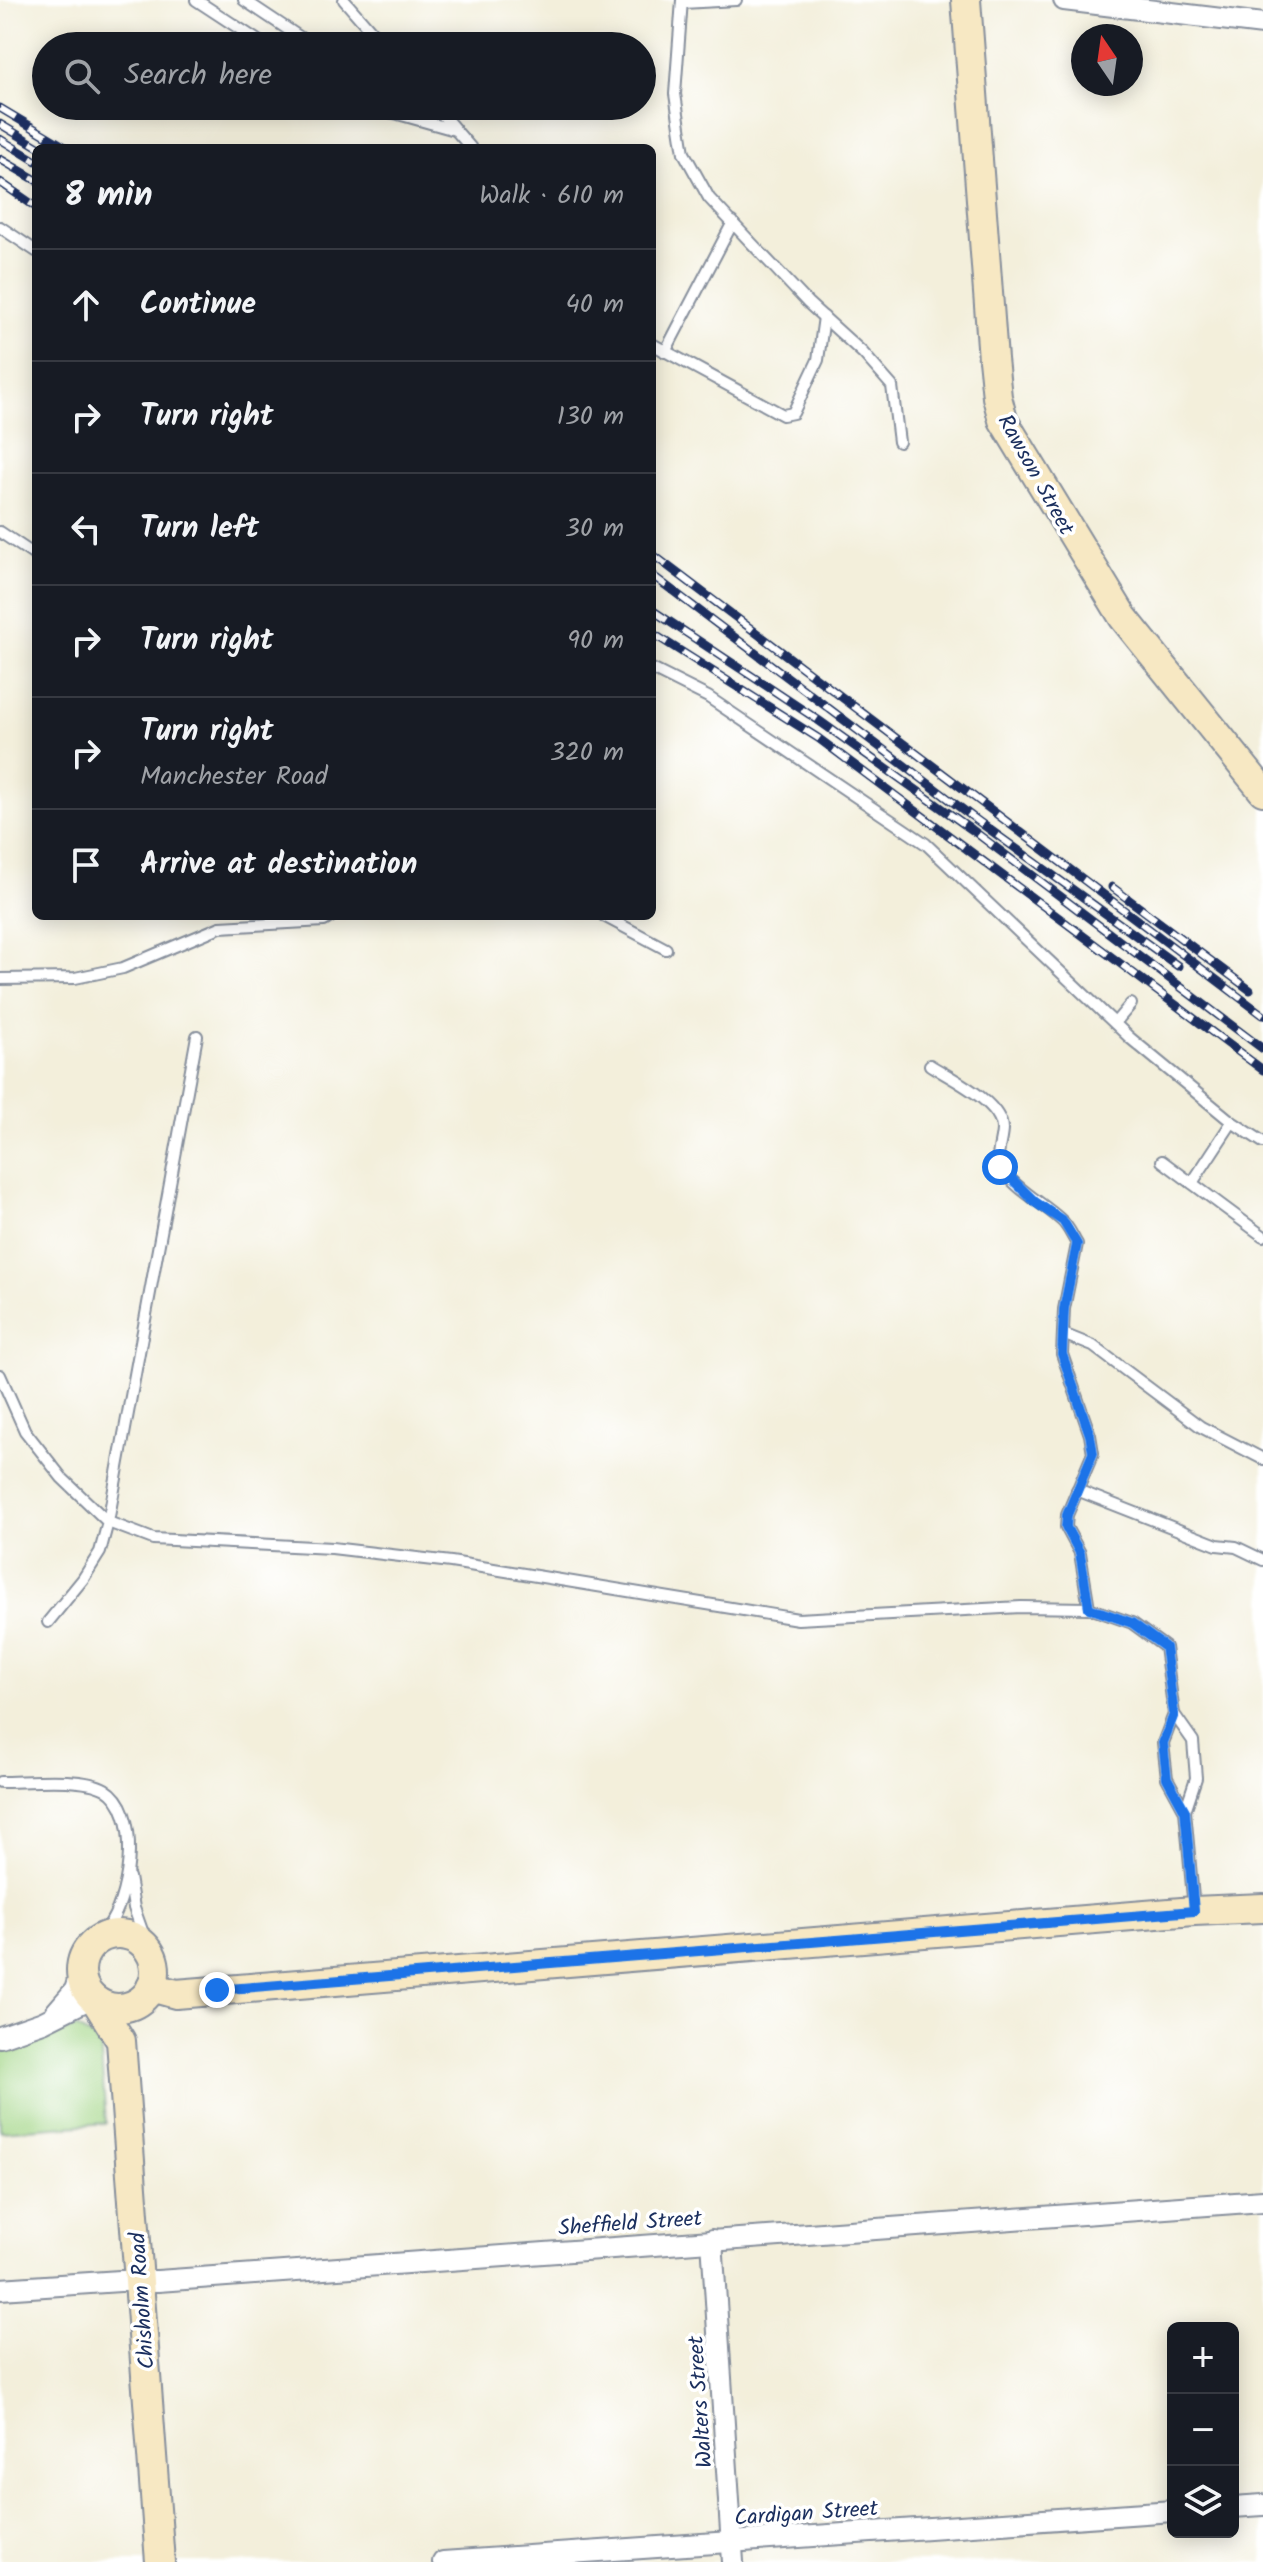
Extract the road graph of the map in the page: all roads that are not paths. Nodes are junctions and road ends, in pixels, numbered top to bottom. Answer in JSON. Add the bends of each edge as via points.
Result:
{"nodes":[{"id":1,"x":196,"y":0,"type":"edge"},
{"id":2,"x":244,"y":0,"type":"edge"},
{"id":3,"x":344,"y":0,"type":"edge"},
{"id":4,"x":736,"y":0,"type":"edge"},
{"id":5,"x":966,"y":0,"type":"edge"},
{"id":6,"x":1064,"y":0,"type":"edge"},
{"id":7,"x":683,"y":2,"type":"edge"},
{"id":8,"x":1263,"y":24,"type":"edge"},
{"id":9,"x":245,"y":32,"type":"edge"},
{"id":10,"x":292,"y":32,"type":"edge"},
{"id":11,"x":372,"y":32,"type":"edge"},
{"id":12,"x":424,"y":120,"type":"edge"},
{"id":13,"x":447,"y":120,"type":"edge"},
{"id":14,"x":455,"y":130,"type":"junction"},
{"id":15,"x":467,"y":144,"type":"edge"},
{"id":16,"x":733,"y":222,"type":"junction"},
{"id":17,"x":0,"y":227,"type":"edge"},
{"id":18,"x":32,"y":248,"type":"edge"},
{"id":19,"x":824,"y":317,"type":"junction"},
{"id":20,"x":656,"y":346,"type":"edge"},
{"id":21,"x":665,"y":352,"type":"junction"},
{"id":22,"x":899,"y":442,"type":"dead end"},
{"id":23,"x":0,"y":532,"type":"edge"},
{"id":24,"x":32,"y":553,"type":"edge"},
{"id":25,"x":656,"y":671,"type":"edge"},
{"id":26,"x":1263,"y":791,"type":"edge"},
{"id":27,"x":326,"y":920,"type":"edge"},
{"id":28,"x":612,"y":920,"type":"edge"},
{"id":29,"x":666,"y":949,"type":"dead end"},
{"id":30,"x":0,"y":979,"type":"edge"},
{"id":31,"x":1131,"y":1004,"type":"dead end"},
{"id":32,"x":1115,"y":1023,"type":"junction"},
{"id":33,"x":197,"y":1036,"type":"dead end"},
{"id":34,"x":930,"y":1065,"type":"dead end"},
{"id":35,"x":1232,"y":1122,"type":"junction"},
{"id":36,"x":1263,"y":1142,"type":"edge"},
{"id":37,"x":1162,"y":1161,"type":"dead end"},
{"id":38,"x":1192,"y":1183,"type":"junction"},
{"id":39,"x":1263,"y":1236,"type":"edge"},
{"id":40,"x":1063,"y":1334,"type":"junction"},
{"id":41,"x":0,"y":1375,"type":"edge"},
{"id":42,"x":1263,"y":1459,"type":"edge"},
{"id":43,"x":1077,"y":1490,"type":"junction"},
{"id":44,"x":108,"y":1522,"type":"junction"},
{"id":45,"x":1263,"y":1560,"type":"edge"},
{"id":46,"x":1089,"y":1608,"type":"junction"},
{"id":47,"x":48,"y":1622,"type":"dead end"},
{"id":48,"x":1174,"y":1714,"type":"junction"},
{"id":49,"x":0,"y":1782,"type":"edge"},
{"id":50,"x":1185,"y":1811,"type":"junction"},
{"id":51,"x":128,"y":1867,"type":"junction"},
{"id":52,"x":1263,"y":1908,"type":"edge"},
{"id":53,"x":1194,"y":1911,"type":"junction"},
{"id":54,"x":95,"y":1941,"type":"junction"},
{"id":55,"x":81,"y":1971,"type":"junction"},
{"id":56,"x":149,"y":1974,"type":"junction"},
{"id":57,"x":94,"y":1999,"type":"junction"},
{"id":58,"x":43,"y":2022,"type":"junction"},
{"id":59,"x":0,"y":2037,"type":"edge"},
{"id":60,"x":121,"y":2041,"type":"junction"},
{"id":61,"x":1263,"y":2201,"type":"edge"},
{"id":62,"x":712,"y":2240,"type":"junction"},
{"id":63,"x":140,"y":2281,"type":"junction"},
{"id":64,"x":0,"y":2289,"type":"edge"},
{"id":65,"x":1263,"y":2505,"type":"edge"},
{"id":66,"x":1239,"y":2507,"type":"edge"},
{"id":67,"x":1167,"y":2512,"type":"edge"},
{"id":68,"x":732,"y":2552,"type":"edge"},
{"id":69,"x":160,"y":2562,"type":"edge"},
{"id":70,"x":443,"y":2562,"type":"edge"}],
"edges":[{"from":1,"to":9,"type":"lane"},
{"from":2,"to":10,"type":"lane"},
{"from":3,"to":11,"type":"lane"},
{"from":4,"to":7,"type":"lane"},
{"from":5,"to":26,"type":"main road","name":"Rawson Street","via":[[993,359],[1003,420],[1123,617]]},
{"from":6,"to":8,"type":"street"},
{"from":7,"to":16,"type":"lane","via":[[675,94],[684,153],[709,198]]},
{"from":12,"to":14,"type":"lane"},
{"from":13,"to":14,"type":"lane"},
{"from":14,"to":15,"type":"lane"},
{"from":16,"to":19,"type":"lane"},
{"from":16,"to":21,"type":"lane"},
{"from":17,"to":18,"type":"lane"},
{"from":19,"to":21,"type":"lane","via":[[818,360],[793,413],[783,415]]},
{"from":19,"to":22,"type":"lane","via":[[892,386]]},
{"from":20,"to":21,"type":"lane"},
{"from":23,"to":24,"type":"lane"},
{"from":25,"to":32,"type":"lane","via":[[708,697],[926,844]]},
{"from":27,"to":30,"type":"lane","via":[[220,927],[123,968],[75,978]]},
{"from":28,"to":29,"type":"lane"},
{"from":31,"to":32,"type":"lane"},
{"from":32,"to":35,"type":"lane"},
{"from":33,"to":44,"type":"lane"},
{"from":34,"to":40,"type":"lane","via":[[984,1099],[1000,1117],[1000,1167],[1063,1221],[1077,1244]]},
{"from":35,"to":36,"type":"lane"},
{"from":35,"to":38,"type":"lane"},
{"from":37,"to":38,"type":"lane"},
{"from":38,"to":39,"type":"lane"},
{"from":40,"to":42,"type":"lane","via":[[1093,1346],[1201,1427]]},
{"from":40,"to":43,"type":"lane","via":[[1062,1354],[1093,1453]]},
{"from":41,"to":44,"type":"lane","via":[[25,1431],[62,1478]]},
{"from":43,"to":45,"type":"lane"},
{"from":43,"to":46,"type":"lane","via":[[1066,1527],[1080,1553]]},
{"from":44,"to":46,"type":"lane","via":[[153,1539],[332,1548],[451,1562],[798,1619]]},
{"from":44,"to":47,"type":"lane","via":[[100,1552]]},
{"from":46,"to":48,"type":"lane","via":[[1132,1623],[1165,1647]]},
{"from":48,"to":50,"type":"lane","via":[[1163,1743],[1167,1778]]},
{"from":48,"to":50,"type":"lane","via":[[1193,1741],[1196,1778]]},
{"from":49,"to":51,"type":"lane","via":[[104,1788],[127,1816]]},
{"from":50,"to":53,"type":"lane"},
{"from":51,"to":54,"type":"lane","via":[[116,1911]]},
{"from":51,"to":56,"type":"lane"},
{"from":52,"to":53,"type":"main road"},
{"from":53,"to":56,"type":"main road","via":[[217,1990]]},
{"from":54,"to":55,"type":"main road","via":[[82,1959]]},
{"from":54,"to":56,"type":"main road","via":[[116,1934],[140,1941]]},
{"from":55,"to":57,"type":"main road"},
{"from":55,"to":58,"type":"street","via":[[64,2006]]},
{"from":56,"to":57,"type":"main road","via":[[133,2005],[108,2006]]},
{"from":56,"to":60,"type":"main road"},
{"from":57,"to":58,"type":"street"},
{"from":57,"to":60,"type":"main road","name":"Chisholm Road"},
{"from":58,"to":59,"type":"street"},
{"from":60,"to":63,"type":"main road","name":"Chisholm Road"},
{"from":61,"to":62,"type":"street","name":"Sheffield Street"},
{"from":62,"to":63,"type":"street","name":"Sheffield Street"},
{"from":62,"to":68,"type":"street","name":"Walters Street"},
{"from":63,"to":64,"type":"street","name":"Sheffield Street"},
{"from":63,"to":69,"type":"main road","name":"Chisholm Road"},
{"from":65,"to":66,"type":"street"},
{"from":67,"to":68,"type":"street","name":"Cardigan Street"},
{"from":68,"to":70,"type":"street","name":"Cardigan Street"}]}
